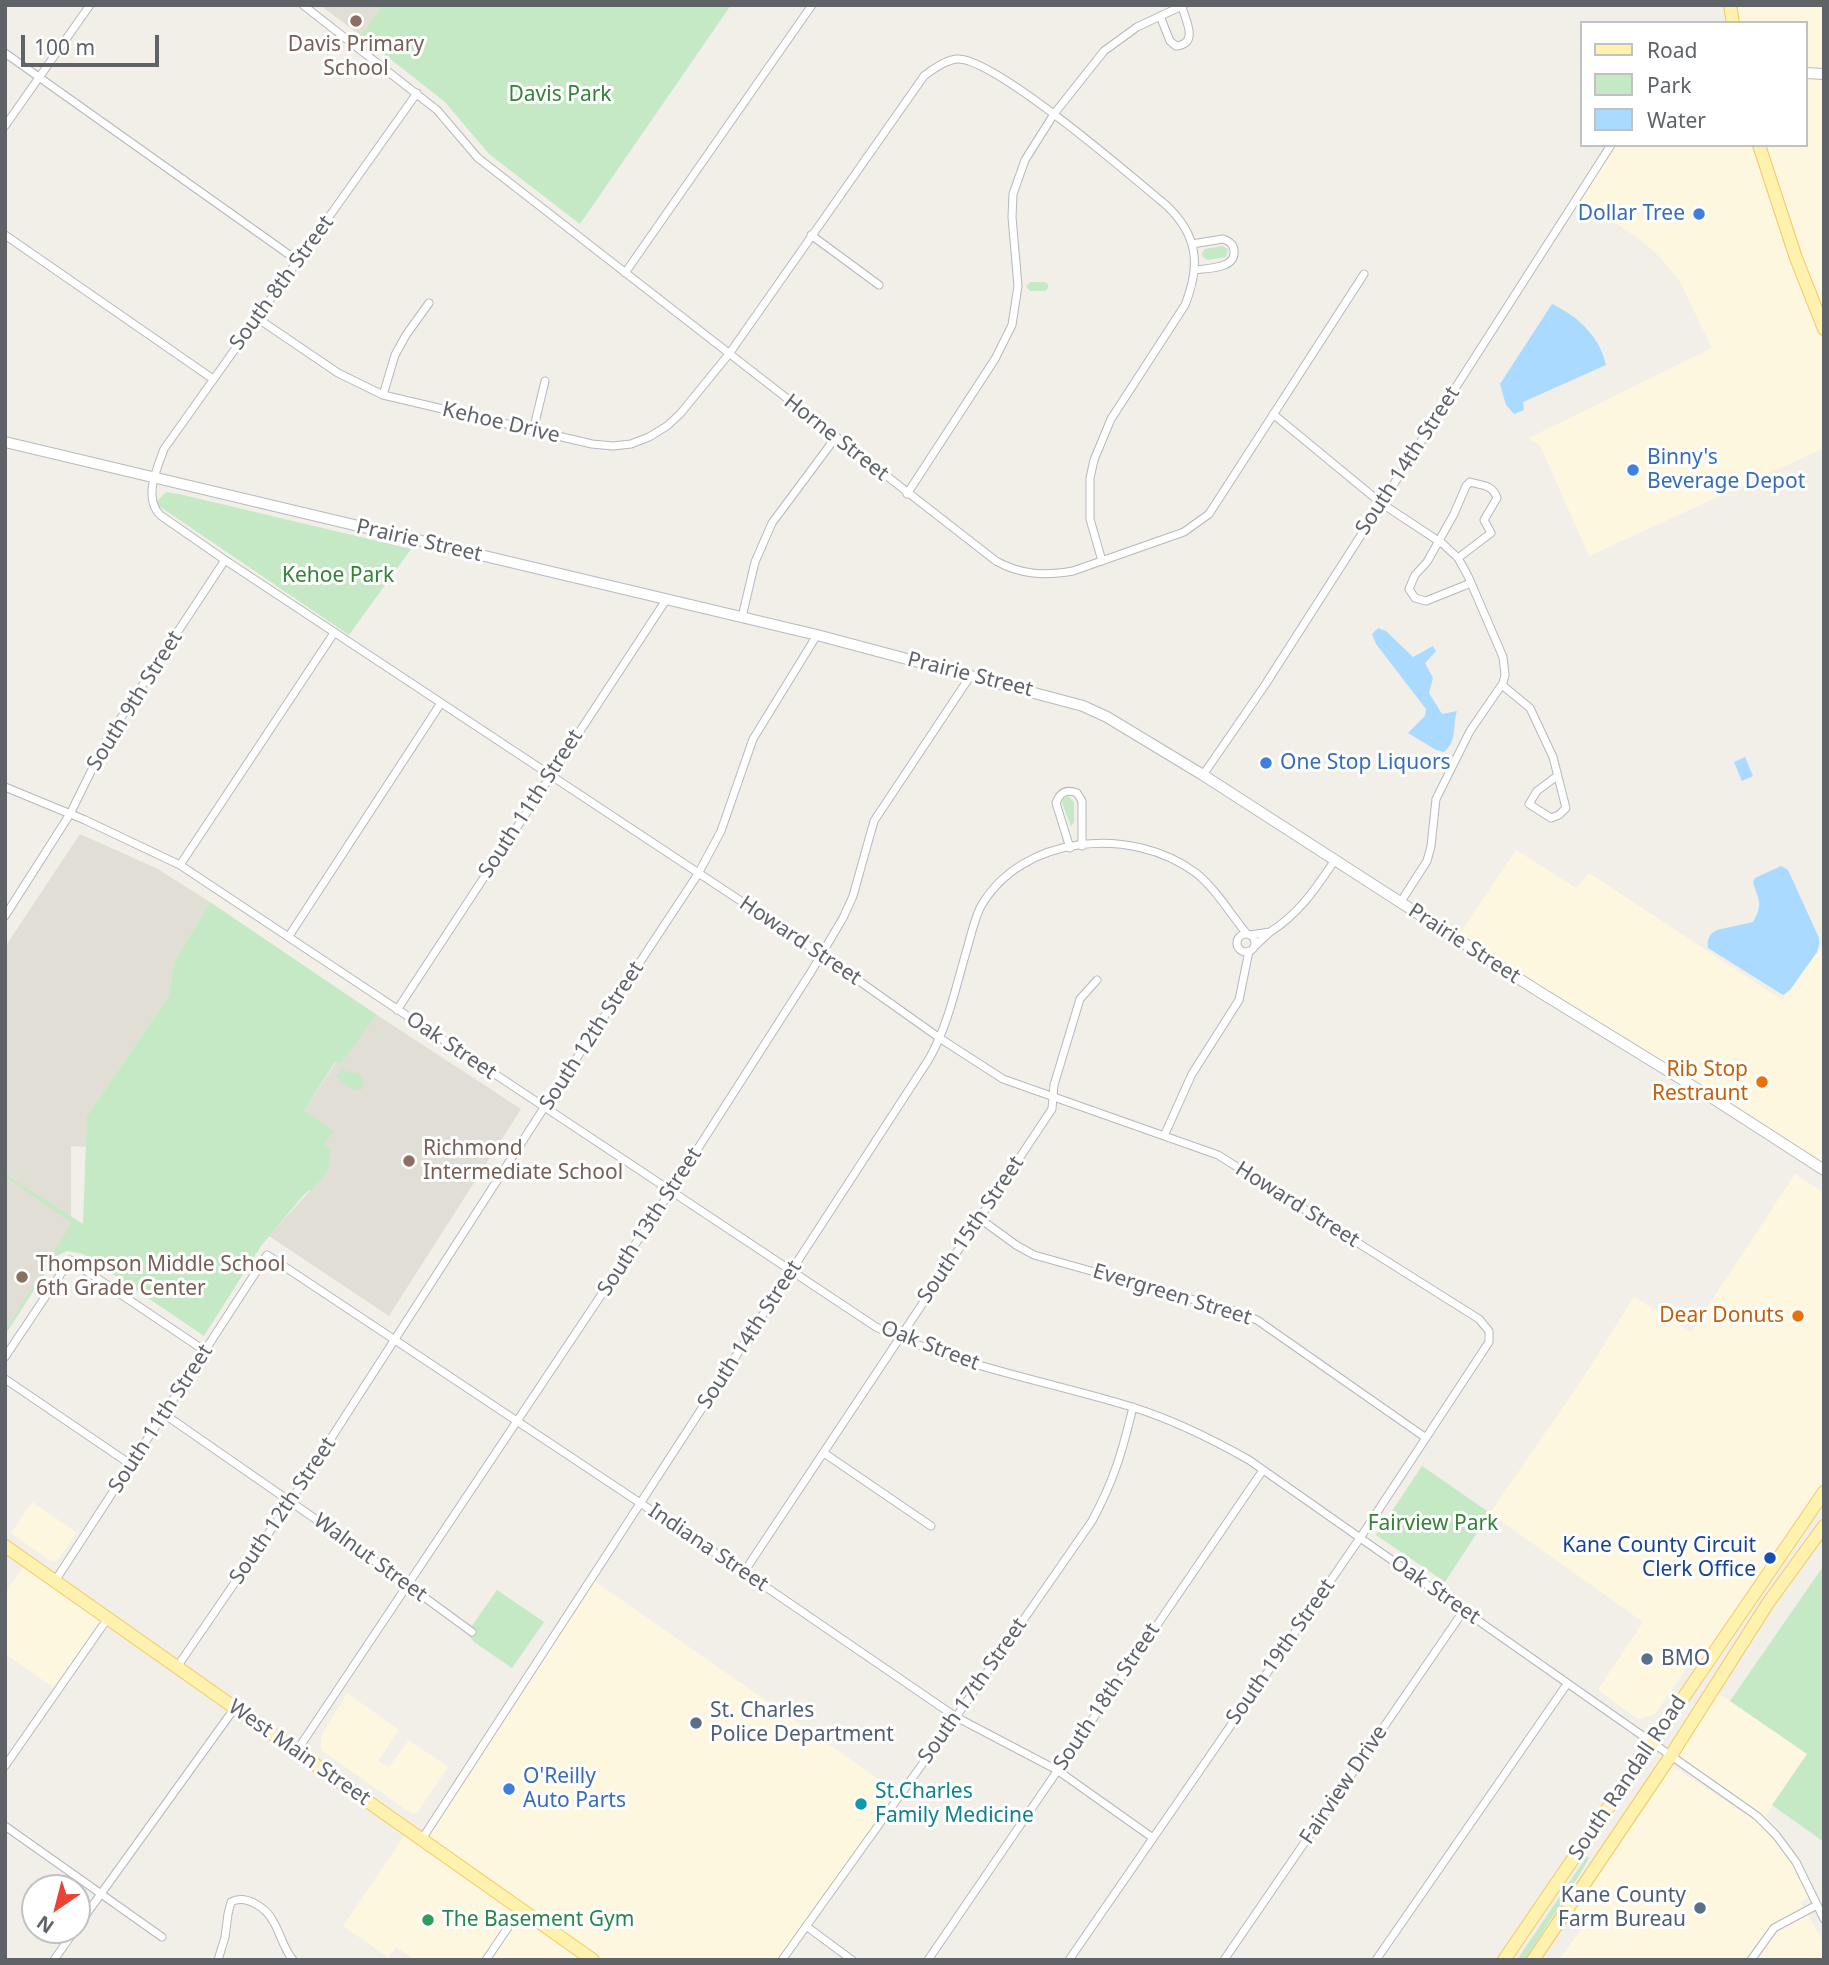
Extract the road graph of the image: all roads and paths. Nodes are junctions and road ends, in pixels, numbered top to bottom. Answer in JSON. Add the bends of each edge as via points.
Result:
{"nodes":[{"id":1,"x":89,"y":5,"type":"edge"},
{"id":2,"x":303,"y":5,"type":"edge"},
{"id":3,"x":811,"y":5,"type":"edge"},
{"id":4,"x":1183,"y":6,"type":"edge"},
{"id":5,"x":1160,"y":16,"type":"junction"},
{"id":6,"x":5,"y":53,"type":"edge"},
{"id":7,"x":39,"y":78,"type":"junction"},
{"id":8,"x":417,"y":93,"type":"junction"},
{"id":9,"x":1054,"y":114,"type":"junction"},
{"id":10,"x":5,"y":126,"type":"edge"},
{"id":11,"x":1610,"y":147,"type":"edge"},
{"id":12,"x":1760,"y":147,"type":"edge"},
{"id":13,"x":5,"y":235,"type":"edge"},
{"id":14,"x":811,"y":235,"type":"junction"},
{"id":15,"x":1192,"y":244,"type":"junction"},
{"id":16,"x":298,"y":261,"type":"junction"},
{"id":17,"x":1195,"y":270,"type":"junction"},
{"id":18,"x":625,"y":273,"type":"junction"},
{"id":19,"x":1364,"y":274,"type":"dead end"},
{"id":20,"x":879,"y":285,"type":"dead end"},
{"id":21,"x":429,"y":303,"type":"dead end"},
{"id":22,"x":257,"y":318,"type":"junction"},
{"id":23,"x":1824,"y":328,"type":"edge"},
{"id":24,"x":729,"y":354,"type":"junction"},
{"id":25,"x":213,"y":379,"type":"junction"},
{"id":26,"x":545,"y":381,"type":"dead end"},
{"id":27,"x":383,"y":395,"type":"junction"},
{"id":28,"x":1273,"y":414,"type":"junction"},
{"id":29,"x":533,"y":431,"type":"junction"},
{"id":30,"x":836,"y":438,"type":"junction"},
{"id":31,"x":5,"y":442,"type":"edge"},
{"id":32,"x":154,"y":478,"type":"junction"},
{"id":33,"x":907,"y":494,"type":"junction"},
{"id":34,"x":1381,"y":503,"type":"junction"},
{"id":35,"x":1439,"y":541,"type":"junction"},
{"id":36,"x":1458,"y":558,"type":"junction"},
{"id":37,"x":225,"y":560,"type":"junction"},
{"id":38,"x":1102,"y":561,"type":"junction"},
{"id":39,"x":1471,"y":583,"type":"junction"},
{"id":40,"x":666,"y":600,"type":"junction"},
{"id":41,"x":742,"y":617,"type":"junction"},
{"id":42,"x":334,"y":633,"type":"junction"},
{"id":43,"x":817,"y":635,"type":"junction"},
{"id":44,"x":971,"y":675,"type":"junction"},
{"id":45,"x":1502,"y":685,"type":"junction"},
{"id":46,"x":441,"y":703,"type":"junction"},
{"id":47,"x":1203,"y":775,"type":"junction"},
{"id":48,"x":549,"y":776,"type":"junction"},
{"id":49,"x":1557,"y":776,"type":"junction"},
{"id":50,"x":5,"y":787,"type":"edge"},
{"id":51,"x":71,"y":814,"type":"junction"},
{"id":52,"x":1082,"y":846,"type":"junction"},
{"id":53,"x":1070,"y":848,"type":"junction"},
{"id":54,"x":1335,"y":860,"type":"junction"},
{"id":55,"x":180,"y":865,"type":"junction"},
{"id":56,"x":698,"y":874,"type":"junction"},
{"id":57,"x":1400,"y":903,"type":"junction"},
{"id":58,"x":5,"y":916,"type":"edge"},
{"id":59,"x":1232,"y":916,"type":"junction"},
{"id":60,"x":1270,"y":932,"type":"junction"},
{"id":61,"x":1249,"y":935,"type":"junction"},
{"id":62,"x":289,"y":936,"type":"junction"},
{"id":63,"x":1238,"y":944,"type":"junction"},
{"id":64,"x":1251,"y":949,"type":"junction"},
{"id":65,"x":821,"y":954,"type":"junction"},
{"id":66,"x":1244,"y":976,"type":"junction"},
{"id":67,"x":1097,"y":980,"type":"dead end"},
{"id":68,"x":397,"y":1010,"type":"junction"},
{"id":69,"x":941,"y":1039,"type":"junction"},
{"id":70,"x":1053,"y":1097,"type":"junction"},
{"id":71,"x":544,"y":1108,"type":"junction"},
{"id":72,"x":1164,"y":1136,"type":"junction"},
{"id":73,"x":1824,"y":1170,"type":"edge"},
{"id":74,"x":670,"y":1192,"type":"junction"},
{"id":75,"x":979,"y":1218,"type":"junction"},
{"id":76,"x":266,"y":1257,"type":"joint"},
{"id":77,"x":792,"y":1272,"type":"junction"},
{"id":78,"x":899,"y":1338,"type":"junction"},
{"id":79,"x":394,"y":1340,"type":"junction"},
{"id":80,"x":1489,"y":1342,"type":"joint"},
{"id":81,"x":205,"y":1351,"type":"junction"},
{"id":82,"x":5,"y":1357,"type":"edge"},
{"id":83,"x":5,"y":1379,"type":"edge"},
{"id":84,"x":1133,"y":1407,"type":"junction"},
{"id":85,"x":164,"y":1414,"type":"junction"},
{"id":86,"x":516,"y":1422,"type":"junction"},
{"id":87,"x":1426,"y":1438,"type":"junction"},
{"id":88,"x":824,"y":1453,"type":"junction"},
{"id":89,"x":130,"y":1464,"type":"junction"},
{"id":90,"x":1262,"y":1470,"type":"junction"},
{"id":91,"x":1824,"y":1492,"type":"edge"},
{"id":92,"x":290,"y":1502,"type":"junction"},
{"id":93,"x":639,"y":1503,"type":"junction"},
{"id":94,"x":931,"y":1526,"type":"dead end"},
{"id":95,"x":1824,"y":1526,"type":"edge"},
{"id":96,"x":1360,"y":1538,"type":"junction"},
{"id":97,"x":5,"y":1546,"type":"edge"},
{"id":98,"x":744,"y":1572,"type":"junction"},
{"id":99,"x":55,"y":1581,"type":"junction"},
{"id":100,"x":409,"y":1586,"type":"junction"},
{"id":101,"x":1464,"y":1611,"type":"junction"},
{"id":102,"x":108,"y":1618,"type":"junction"},
{"id":103,"x":472,"y":1632,"type":"dead end"},
{"id":104,"x":177,"y":1668,"type":"junction"},
{"id":105,"x":1567,"y":1684,"type":"junction"},
{"id":106,"x":234,"y":1709,"type":"junction"},
{"id":107,"x":956,"y":1717,"type":"junction"},
{"id":108,"x":1650,"y":1743,"type":"junction"},
{"id":109,"x":296,"y":1752,"type":"junction"},
{"id":110,"x":1670,"y":1757,"type":"junction"},
{"id":111,"x":5,"y":1766,"type":"edge"},
{"id":112,"x":1056,"y":1770,"type":"junction"},
{"id":113,"x":5,"y":1826,"type":"edge"},
{"id":114,"x":1153,"y":1838,"type":"junction"},
{"id":115,"x":422,"y":1839,"type":"junction"},
{"id":116,"x":100,"y":1894,"type":"junction"},
{"id":117,"x":1817,"y":1905,"type":"junction"},
{"id":118,"x":91,"y":1907,"type":"edge"},
{"id":119,"x":521,"y":1908,"type":"junction"},
{"id":120,"x":1824,"y":1919,"type":"edge"},
{"id":121,"x":806,"y":1926,"type":"junction"},
{"id":122,"x":162,"y":1937,"type":"dead end"},
{"id":123,"x":65,"y":1944,"type":"edge"},
{"id":124,"x":1072,"y":1959,"type":"edge"},
{"id":125,"x":54,"y":1960,"type":"edge"},
{"id":126,"x":218,"y":1960,"type":"edge"},
{"id":127,"x":293,"y":1960,"type":"edge"},
{"id":128,"x":486,"y":1960,"type":"edge"},
{"id":129,"x":593,"y":1960,"type":"edge"},
{"id":130,"x":782,"y":1960,"type":"edge"},
{"id":131,"x":852,"y":1960,"type":"edge"},
{"id":132,"x":928,"y":1960,"type":"edge"},
{"id":133,"x":1224,"y":1960,"type":"edge"},
{"id":134,"x":1376,"y":1960,"type":"edge"},
{"id":135,"x":1504,"y":1960,"type":"edge"},
{"id":136,"x":1533,"y":1960,"type":"edge"},
{"id":137,"x":1751,"y":1960,"type":"edge"}],
"edges":[{"from":1,"to":7,"type":"street"},
{"from":2,"to":8,"type":"street","name":"Horne Street"},
{"from":3,"to":18,"type":"street"},
{"from":4,"to":5,"type":"street"},
{"from":4,"to":5,"type":"street","via":[[1191,34],[1183,45],[1171,41]]},
{"from":5,"to":9,"type":"street","via":[[1104,51]]},
{"from":6,"to":7,"type":"street"},
{"from":7,"to":10,"type":"street"},
{"from":7,"to":16,"type":"street"},
{"from":8,"to":16,"type":"street","name":"South 8th Street"},
{"from":8,"to":18,"type":"street","name":"Horne Street","via":[[478,158]]},
{"from":9,"to":14,"type":"street","via":[[978,64],[956,59],[933,69]]},
{"from":9,"to":15,"type":"street","via":[[1178,216]]},
{"from":9,"to":33,"type":"street","via":[[1025,160],[1013,194],[1018,286],[1012,325],[995,359]]},
{"from":11,"to":34,"type":"street","name":"South 14th Street"},
{"from":12,"to":23,"type":"main road"},
{"from":13,"to":25,"type":"street"},
{"from":14,"to":20,"type":"street"},
{"from":14,"to":24,"type":"street"},
{"from":15,"to":17,"type":"street"},
{"from":15,"to":17,"type":"street","via":[[1223,239],[1234,251],[1227,264]]},
{"from":16,"to":22,"type":"street","name":"South 8th Street"},
{"from":17,"to":38,"type":"street","via":[[1185,305],[1111,419],[1094,460],[1090,519]]},
{"from":18,"to":24,"type":"street","name":"Horne Street"},
{"from":19,"to":28,"type":"street","name":"Horne Street"},
{"from":21,"to":27,"type":"street","via":[[395,355]]},
{"from":22,"to":25,"type":"street","name":"South 8th Street"},
{"from":22,"to":27,"type":"street","name":"Kehoe Drive","via":[[338,373]]},
{"from":24,"to":29,"type":"street","name":"Kehoe Drive","via":[[680,414],[649,437],[613,446]]},
{"from":24,"to":30,"type":"street","name":"Horne Street"},
{"from":25,"to":32,"type":"street","name":"South 8th Street","via":[[164,449]]},
{"from":26,"to":29,"type":"street"},
{"from":27,"to":29,"type":"street","name":"Kehoe Drive"},
{"from":28,"to":34,"type":"street"},
{"from":28,"to":38,"type":"street","name":"Horne Street","via":[[1200,522]]},
{"from":30,"to":33,"type":"street","name":"Horne Street"},
{"from":30,"to":41,"type":"street","via":[[772,523],[755,562]]},
{"from":31,"to":32,"type":"street","name":"Prairie Street"},
{"from":32,"to":37,"type":"street","name":"Howard Street","via":[[153,508]]},
{"from":32,"to":40,"type":"street","name":"Prairie Street"},
{"from":33,"to":38,"type":"street","name":"Horne Street","via":[[1009,568],[1056,574]]},
{"from":34,"to":35,"type":"street"},
{"from":34,"to":47,"type":"street","name":"South 14th Street"},
{"from":35,"to":36,"type":"street"},
{"from":35,"to":36,"type":"street","via":[[1466,486],[1470,482],[1485,484],[1497,498],[1484,520],[1491,533]]},
{"from":35,"to":39,"type":"street","via":[[1409,589],[1415,597],[1426,601]]},
{"from":36,"to":39,"type":"street"},
{"from":37,"to":42,"type":"street","name":"Howard Street"},
{"from":37,"to":51,"type":"street","name":"South 9th Street","via":[[107,739]]},
{"from":39,"to":45,"type":"street","via":[[1503,657]]},
{"from":40,"to":41,"type":"street","name":"Prairie Street"},
{"from":40,"to":48,"type":"street","name":"South 11th Street"},
{"from":41,"to":43,"type":"street","name":"Prairie Street"},
{"from":42,"to":46,"type":"street","name":"Howard Street"},
{"from":42,"to":55,"type":"street"},
{"from":43,"to":44,"type":"street","name":"Prairie Street"},
{"from":43,"to":56,"type":"street","name":"South 12th Street","via":[[753,739],[722,831]]},
{"from":44,"to":47,"type":"street","name":"Prairie Street","via":[[1083,706]]},
{"from":44,"to":65,"type":"street","name":"South 13th Street","via":[[874,821],[853,896]]},
{"from":45,"to":49,"type":"street","via":[[1530,708]]},
{"from":45,"to":57,"type":"street","via":[[1469,731],[1436,799],[1427,861]]},
{"from":46,"to":48,"type":"street","name":"Howard Street"},
{"from":46,"to":62,"type":"street"},
{"from":47,"to":54,"type":"street","name":"Prairie Street"},
{"from":48,"to":56,"type":"street","name":"Howard Street"},
{"from":48,"to":68,"type":"street","name":"South 11th Street"},
{"from":49,"to":49,"type":"street","via":[[1566,808],[1551,818],[1529,804],[1537,791]]},
{"from":50,"to":51,"type":"street","name":"Oak Street"},
{"from":51,"to":55,"type":"street","name":"Oak Street"},
{"from":51,"to":58,"type":"street","name":"South 9th Street"},
{"from":52,"to":53,"type":"street","name":"South 14th Street"},
{"from":52,"to":53,"type":"street","via":[[1082,801],[1069,790],[1056,803]]},
{"from":52,"to":59,"type":"street","name":"South 14th Street","via":[[1134,845],[1169,857],[1198,875]]},
{"from":53,"to":69,"type":"street","name":"South 14th Street","via":[[1030,860],[1007,874],[988,896],[973,927]]},
{"from":54,"to":57,"type":"street","name":"Prairie Street"},
{"from":54,"to":60,"type":"street","via":[[1301,907]]},
{"from":55,"to":62,"type":"street","name":"Oak Street"},
{"from":56,"to":65,"type":"street","name":"Howard Street"},
{"from":56,"to":71,"type":"street","name":"South 12th Street"},
{"from":57,"to":73,"type":"street","name":"Prairie Street"},
{"from":59,"to":61,"type":"street","name":"South 14th Street"},
{"from":59,"to":63,"type":"street","name":"South 14th Street"},
{"from":60,"to":61,"type":"street"},
{"from":60,"to":64,"type":"street"},
{"from":61,"to":63,"type":"street","via":[[1242,936]]},
{"from":61,"to":64,"type":"street","name":"South 14th Street","via":[[1255,941]]},
{"from":62,"to":68,"type":"street","name":"Oak Street"},
{"from":63,"to":64,"type":"street"},
{"from":63,"to":66,"type":"street","name":"South 14th Street"},
{"from":64,"to":66,"type":"street"},
{"from":65,"to":69,"type":"street","name":"Howard Street"},
{"from":65,"to":74,"type":"street","name":"South 13th Street"},
{"from":66,"to":72,"type":"street","via":[[1234,1012],[1192,1074]]},
{"from":67,"to":70,"type":"street","name":"South 15th Street","via":[[1080,999]]},
{"from":68,"to":71,"type":"street","name":"Oak Street"},
{"from":69,"to":70,"type":"street","name":"Howard Street","via":[[1003,1079]]},
{"from":69,"to":77,"type":"street","name":"South 14th Street"},
{"from":70,"to":72,"type":"street","name":"Howard Street"},
{"from":70,"to":75,"type":"street","name":"South 15th Street","via":[[1052,1109]]},
{"from":71,"to":74,"type":"street","name":"Oak Street"},
{"from":71,"to":79,"type":"street","name":"South 12th Street"},
{"from":72,"to":80,"type":"street","name":"Howard Street","via":[[1219,1155],[1479,1319],[1489,1331]]},
{"from":74,"to":77,"type":"street","name":"Oak Street"},
{"from":74,"to":86,"type":"street","name":"South 13th Street"},
{"from":75,"to":78,"type":"street","name":"South 15th Street"},
{"from":75,"to":87,"type":"street","name":"Evergreen Street","via":[[1034,1255],[1258,1320]]},
{"from":76,"to":79,"type":"street","name":"Indiana Street"},
{"from":76,"to":81,"type":"street","name":"South 11th Street"},
{"from":77,"to":78,"type":"street","name":"Oak Street"},
{"from":77,"to":93,"type":"street","name":"South 14th Street"},
{"from":78,"to":84,"type":"street","name":"Oak Street"},
{"from":78,"to":88,"type":"street","name":"South 15th Street"},
{"from":79,"to":86,"type":"street","name":"Indiana Street"},
{"from":79,"to":92,"type":"street","name":"South 12th Street"},
{"from":80,"to":87,"type":"street","name":"South 19th Street"},
{"from":81,"to":82,"type":"street","via":[[69,1260]]},
{"from":81,"to":85,"type":"street","name":"South 11th Street"},
{"from":83,"to":89,"type":"street"},
{"from":84,"to":90,"type":"street","name":"Oak Street","via":[[1193,1430]]},
{"from":84,"to":107,"type":"street","name":"South 17th Street","via":[[1119,1465],[1092,1521]]},
{"from":85,"to":89,"type":"street","name":"South 11th Street"},
{"from":85,"to":92,"type":"street","name":"Walnut Street"},
{"from":86,"to":93,"type":"street","name":"Indiana Street"},
{"from":86,"to":100,"type":"street","name":"South 13th Street"},
{"from":87,"to":96,"type":"street","name":"South 19th Street"},
{"from":88,"to":94,"type":"street"},
{"from":88,"to":98,"type":"street","name":"South 15th Street"},
{"from":89,"to":99,"type":"street","name":"South 11th Street"},
{"from":90,"to":96,"type":"street","name":"Oak Street"},
{"from":90,"to":112,"type":"street","name":"South 18th Street"},
{"from":91,"to":108,"type":"main road","name":"South Randall Road"},
{"from":92,"to":100,"type":"street","name":"Walnut Street"},
{"from":92,"to":104,"type":"street","name":"South 12th Street"},
{"from":93,"to":98,"type":"street","name":"Indiana Street"},
{"from":93,"to":115,"type":"street","name":"South 14th Street"},
{"from":95,"to":110,"type":"main road","name":"South Randall Road"},
{"from":96,"to":101,"type":"street","name":"Oak Street"},
{"from":96,"to":114,"type":"street","name":"South 19th Street"},
{"from":97,"to":99,"type":"main road","name":"West Main Street"},
{"from":98,"to":107,"type":"street","name":"Indiana Street"},
{"from":99,"to":102,"type":"main road","name":"West Main Street"},
{"from":100,"to":103,"type":"street","name":"Walnut Street"},
{"from":100,"to":109,"type":"street","name":"South 13th Street"},
{"from":101,"to":105,"type":"street","name":"Oak Street"},
{"from":101,"to":133,"type":"street","name":"Fairview Drive"},
{"from":102,"to":104,"type":"main road","name":"West Main Street"},
{"from":102,"to":111,"type":"street"},
{"from":104,"to":106,"type":"main road","name":"West Main Street"},
{"from":105,"to":108,"type":"street","name":"Oak Street"},
{"from":105,"to":134,"type":"street"},
{"from":106,"to":109,"type":"main road","name":"West Main Street"},
{"from":106,"to":116,"type":"street"},
{"from":107,"to":112,"type":"street","name":"Indiana Street"},
{"from":107,"to":121,"type":"street","name":"South 17th Street"},
{"from":108,"to":110,"type":"street","name":"Oak Street"},
{"from":108,"to":135,"type":"main road","name":"South Randall Road"},
{"from":109,"to":115,"type":"main road","name":"West Main Street"},
{"from":110,"to":117,"type":"street","name":"Oak Street","via":[[1757,1816],[1776,1835],[1796,1862]]},
{"from":110,"to":136,"type":"main road","name":"South Randall Road"},
{"from":112,"to":114,"type":"street","name":"Indiana Street"},
{"from":112,"to":132,"type":"street","name":"South 18th Street"},
{"from":113,"to":116,"type":"street"},
{"from":114,"to":124,"type":"street","name":"South 19th Street"},
{"from":115,"to":119,"type":"main road","name":"West Main Street"},
{"from":116,"to":118,"type":"street"},
{"from":116,"to":122,"type":"street"},
{"from":117,"to":120,"type":"street","name":"Oak Street"},
{"from":117,"to":137,"type":"street","via":[[1774,1928]]},
{"from":119,"to":128,"type":"street"},
{"from":119,"to":129,"type":"main road","name":"West Main Street"},
{"from":121,"to":130,"type":"street","name":"South 17th Street"},
{"from":121,"to":131,"type":"street"},
{"from":123,"to":125,"type":"street"},
{"from":126,"to":127,"type":"street","via":[[229,1907],[239,1899],[254,1903],[272,1918]]}]}
